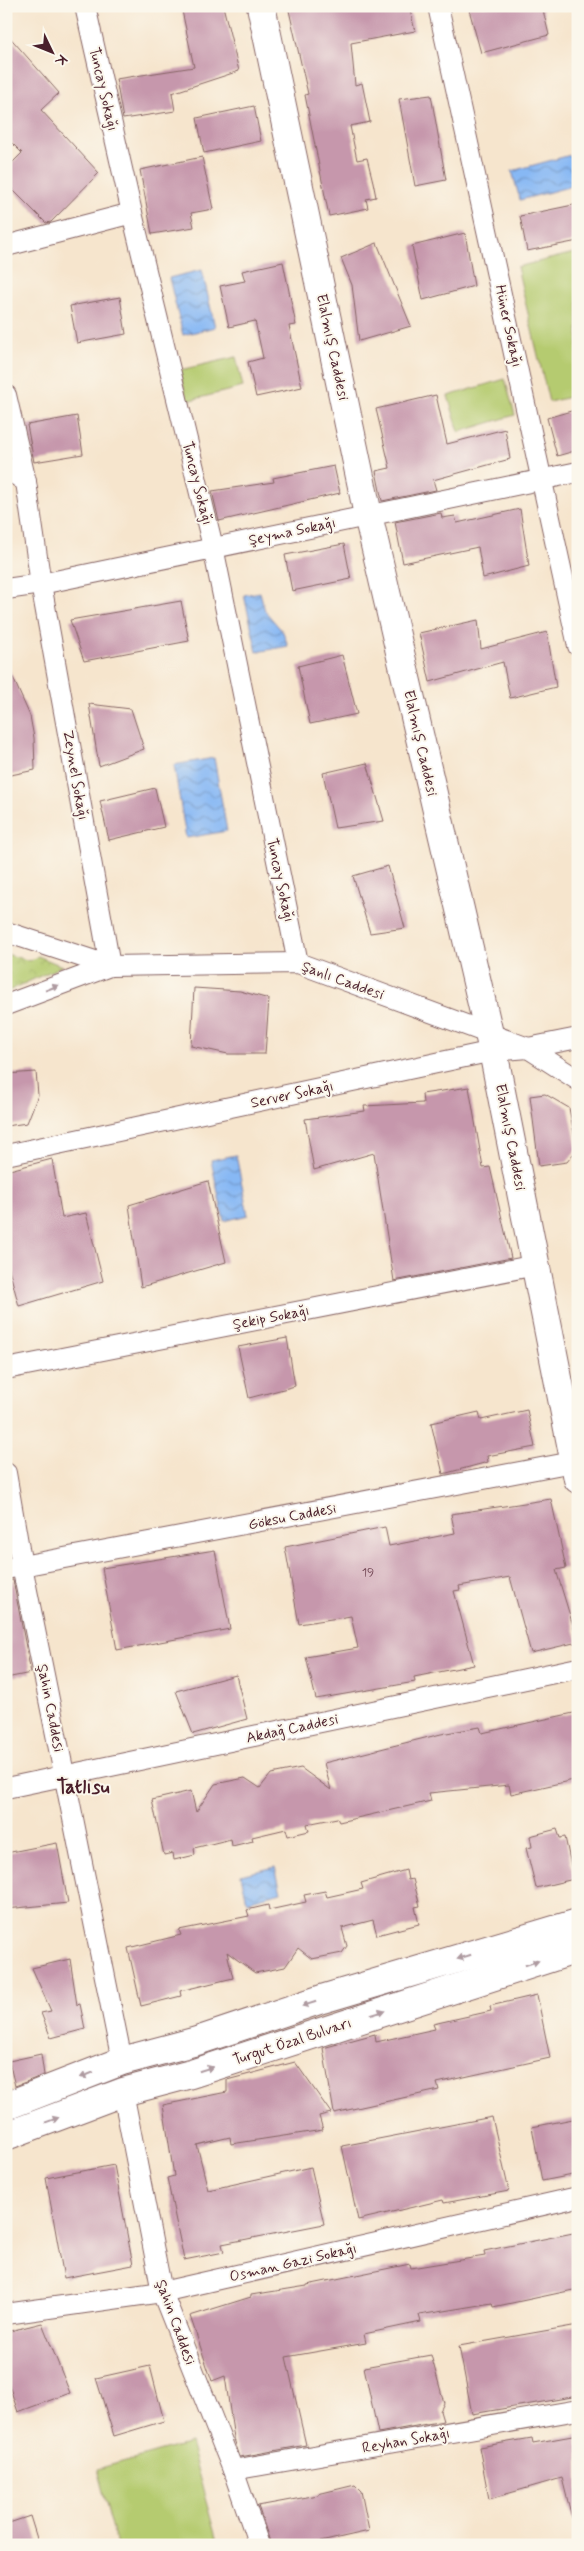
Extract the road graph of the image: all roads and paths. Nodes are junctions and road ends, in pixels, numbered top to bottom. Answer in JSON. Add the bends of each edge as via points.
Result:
{"nodes":[{"id":1,"x":85,"y":6,"type":"edge"},
{"id":2,"x":261,"y":6,"type":"edge"},
{"id":3,"x":438,"y":6,"type":"edge"},
{"id":4,"x":132,"y":213,"type":"junction"},
{"id":5,"x":6,"y":246,"type":"edge"},
{"id":6,"x":6,"y":395,"type":"edge"},
{"id":7,"x":6,"y":468,"type":"edge"},
{"id":8,"x":578,"y":472,"type":"edge"},
{"id":9,"x":542,"y":479,"type":"junction"},
{"id":10,"x":26,"y":482,"type":"junction"},
{"id":11,"x":368,"y":515,"type":"junction"},
{"id":12,"x":213,"y":547,"type":"junction"},
{"id":13,"x":41,"y":584,"type":"junction"},
{"id":14,"x":6,"y":589,"type":"edge"},
{"id":15,"x":578,"y":646,"type":"edge"},
{"id":16,"x":6,"y":932,"type":"edge"},
{"id":17,"x":298,"y":963,"type":"junction"},
{"id":18,"x":110,"y":966,"type":"junction"},
{"id":19,"x":6,"y":1005,"type":"edge"},
{"id":20,"x":578,"y":1038,"type":"edge"},
{"id":21,"x":491,"y":1042,"type":"junction"},
{"id":22,"x":528,"y":1048,"type":"junction"},
{"id":23,"x":578,"y":1080,"type":"edge"},
{"id":24,"x":6,"y":1155,"type":"edge"},
{"id":25,"x":536,"y":1265,"type":"junction"},
{"id":26,"x":6,"y":1369,"type":"edge"},
{"id":27,"x":576,"y":1467,"type":"edge"},
{"id":28,"x":6,"y":1473,"type":"edge"},
{"id":29,"x":14,"y":1568,"type":"edge"},
{"id":30,"x":578,"y":1668,"type":"edge"},
{"id":31,"x":64,"y":1775,"type":"junction"},
{"id":32,"x":6,"y":1788,"type":"edge"},
{"id":33,"x":578,"y":1922,"type":"edge"},
{"id":34,"x":578,"y":1948,"type":"edge"},
{"id":35,"x":122,"y":2061,"type":"junction"},
{"id":36,"x":123,"y":2092,"type":"junction"},
{"id":37,"x":6,"y":2106,"type":"edge"},
{"id":38,"x":6,"y":2136,"type":"edge"},
{"id":39,"x":578,"y":2197,"type":"edge"},
{"id":40,"x":162,"y":2292,"type":"junction"},
{"id":41,"x":6,"y":2314,"type":"edge"},
{"id":42,"x":578,"y":2410,"type":"edge"},
{"id":43,"x":234,"y":2470,"type":"junction"},
{"id":44,"x":259,"y":2545,"type":"edge"}],
"edges":[{"from":1,"to":4,"type":"street","name":"Tuncay Sokağı"},
{"from":2,"to":11,"type":"street","name":"Elalmış Caddesi"},
{"from":3,"to":9,"type":"street","name":"Hüner Sokağı"},
{"from":4,"to":5,"type":"street"},
{"from":4,"to":12,"type":"street","name":"Tuncay Sokağı"},
{"from":6,"to":10,"type":"street"},
{"from":7,"to":10,"type":"street"},
{"from":8,"to":9,"type":"street","name":"Şeyma Sokağı"},
{"from":9,"to":11,"type":"street","name":"Şeyma Sokağı"},
{"from":9,"to":15,"type":"street","name":"Hüner Sokağı"},
{"from":10,"to":13,"type":"street","name":"Zeynel Sokağı"},
{"from":11,"to":12,"type":"street","name":"Şeyma Sokağı"},
{"from":11,"to":21,"type":"street","name":"Elalmış Caddesi"},
{"from":12,"to":13,"type":"street","name":"Şeyma Sokağı"},
{"from":12,"to":17,"type":"street","name":"Tuncay Sokağı"},
{"from":13,"to":14,"type":"street","name":"Şeyma Sokağı"},
{"from":13,"to":18,"type":"street","name":"Zeynel Sokağı"},
{"from":16,"to":18,"type":"street"},
{"from":17,"to":18,"type":"street","name":"Şanlı Caddesi"},
{"from":17,"to":21,"type":"street","name":"Şanlı Caddesi"},
{"from":19,"to":18,"type":"street","name":"Şanlı Caddesi","one_way":true},
{"from":20,"to":22,"type":"street"},
{"from":21,"to":22,"type":"street","name":"Şanlı Caddesi"},
{"from":21,"to":24,"type":"street","name":"Server Sokağı"},
{"from":21,"to":25,"type":"street","name":"Elalmış Caddesi"},
{"from":22,"to":23,"type":"street","name":"Şanlı Caddesi"},
{"from":25,"to":26,"type":"street","name":"Şekip Sokağı"},
{"from":25,"to":27,"type":"street","name":"Elalmış Caddesi"},
{"from":27,"to":29,"type":"street","name":"Göksu Caddesi"},
{"from":28,"to":29,"type":"street","name":"Şahin Caddesi"},
{"from":29,"to":31,"type":"street","name":"Şahin Caddesi"},
{"from":30,"to":31,"type":"street","name":"Akdağ Caddesi"},
{"from":31,"to":32,"type":"street","name":"Akdağ Caddesi"},
{"from":31,"to":35,"type":"street","name":"Şahin Caddesi"},
{"from":33,"to":35,"type":"street","name":"Turgut Özal Bulvarı","one_way":true,"via":[[197,2041]]},
{"from":36,"to":34,"type":"street","name":"Turgut Özal Bulvarı","one_way":true,"via":[[191,2074]]},
{"from":35,"to":37,"type":"street","name":"Turgut Özal Bulvarı","one_way":true},
{"from":38,"to":36,"type":"street","name":"Turgut Özal Bulvarı","one_way":true},
{"from":36,"to":40,"type":"street","name":"Şahin Caddesi"},
{"from":39,"to":40,"type":"street","name":"Osman Gazi Sokağı"},
{"from":40,"to":41,"type":"street","name":"Osman Gazi Sokağı"},
{"from":40,"to":43,"type":"street","name":"Şahin Caddesi"},
{"from":42,"to":43,"type":"street","name":"Reyhan Sokağı"},
{"from":43,"to":44,"type":"street","name":"Şahin Caddesi"}]}
